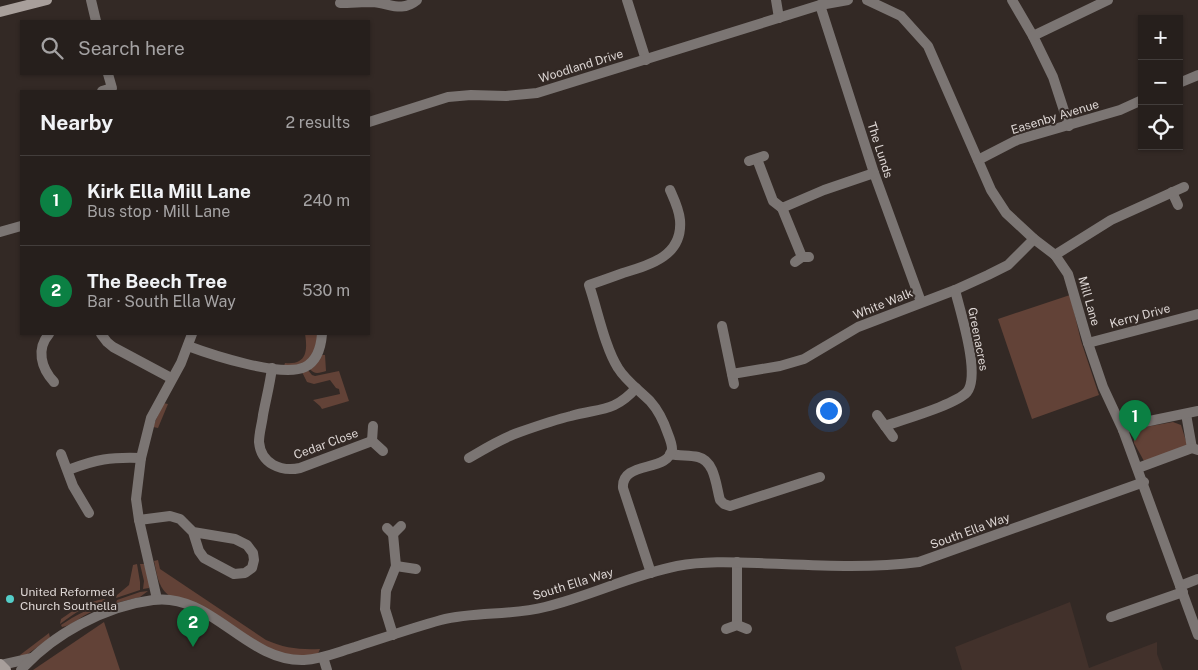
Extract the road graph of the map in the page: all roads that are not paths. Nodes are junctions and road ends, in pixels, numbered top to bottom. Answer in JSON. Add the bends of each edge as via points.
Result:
{"nodes":[{"id":1,"x":47,"y":0,"type":"edge"},
{"id":2,"x":91,"y":0,"type":"edge"},
{"id":3,"x":417,"y":0,"type":"edge"},
{"id":4,"x":627,"y":0,"type":"edge"},
{"id":5,"x":776,"y":0,"type":"edge"},
{"id":6,"x":848,"y":0,"type":"edge"},
{"id":7,"x":867,"y":0,"type":"edge"},
{"id":8,"x":1012,"y":0,"type":"edge"},
{"id":9,"x":1108,"y":0,"type":"edge"},
{"id":10,"x":340,"y":3,"type":"dead end"},
{"id":11,"x":820,"y":5,"type":"junction"},
{"id":12,"x":0,"y":12,"type":"edge"},
{"id":13,"x":780,"y":18,"type":"junction"},
{"id":14,"x":96,"y":20,"type":"edge"},
{"id":15,"x":1033,"y":36,"type":"junction"},
{"id":16,"x":646,"y":60,"type":"junction"},
{"id":17,"x":108,"y":75,"type":"edge"},
{"id":18,"x":1198,"y":75,"type":"edge"},
{"id":19,"x":1183,"y":81,"type":"edge"},
{"id":20,"x":105,"y":90,"type":"edge"},
{"id":21,"x":1138,"y":102,"type":"edge"},
{"id":22,"x":370,"y":122,"type":"edge"},
{"id":23,"x":1069,"y":126,"type":"junction"},
{"id":24,"x":757,"y":159,"type":"dead end"},
{"id":25,"x":978,"y":160,"type":"junction"},
{"id":26,"x":874,"y":173,"type":"junction"},
{"id":27,"x":1184,"y":187,"type":"dead end"},
{"id":28,"x":670,"y":190,"type":"dead end"},
{"id":29,"x":1172,"y":192,"type":"junction"},
{"id":30,"x":1178,"y":205,"type":"dead end"},
{"id":31,"x":782,"y":208,"type":"junction"},
{"id":32,"x":20,"y":226,"type":"edge"},
{"id":33,"x":0,"y":232,"type":"edge"},
{"id":34,"x":1034,"y":239,"type":"junction"},
{"id":35,"x":1055,"y":255,"type":"junction"},
{"id":36,"x":802,"y":259,"type":"dead end"},
{"id":37,"x":954,"y":290,"type":"junction"},
{"id":38,"x":921,"y":302,"type":"junction"},
{"id":39,"x":1198,"y":314,"type":"edge"},
{"id":40,"x":722,"y":325,"type":"dead end"},
{"id":41,"x":48,"y":335,"type":"edge"},
{"id":42,"x":102,"y":335,"type":"edge"},
{"id":43,"x":192,"y":335,"type":"edge"},
{"id":44,"x":322,"y":335,"type":"edge"},
{"id":45,"x":1088,"y":343,"type":"junction"},
{"id":46,"x":188,"y":346,"type":"junction"},
{"id":47,"x":272,"y":368,"type":"junction"},
{"id":48,"x":171,"y":378,"type":"junction"},
{"id":49,"x":48,"y":380,"type":"dead end"},
{"id":50,"x":636,"y":388,"type":"junction"},
{"id":51,"x":1198,"y":411,"type":"edge"},
{"id":52,"x":1186,"y":414,"type":"junction"},
{"id":53,"x":877,"y":415,"type":"dead end"},
{"id":54,"x":374,"y":426,"type":"dead end"},
{"id":55,"x":885,"y":426,"type":"junction"},
{"id":56,"x":1124,"y":430,"type":"junction"},
{"id":57,"x":893,"y":437,"type":"dead end"},
{"id":58,"x":372,"y":441,"type":"junction"},
{"id":59,"x":1195,"y":449,"type":"edge"},
{"id":60,"x":383,"y":452,"type":"dead end"},
{"id":61,"x":61,"y":454,"type":"dead end"},
{"id":62,"x":670,"y":454,"type":"junction"},
{"id":63,"x":141,"y":458,"type":"junction"},
{"id":64,"x":469,"y":458,"type":"dead end"},
{"id":65,"x":1138,"y":468,"type":"junction"},
{"id":66,"x":68,"y":470,"type":"junction"},
{"id":67,"x":820,"y":478,"type":"dead end"},
{"id":68,"x":1144,"y":482,"type":"junction"},
{"id":69,"x":89,"y":513,"type":"dead end"},
{"id":70,"x":139,"y":520,"type":"junction"},
{"id":71,"x":401,"y":526,"type":"dead end"},
{"id":72,"x":193,"y":532,"type":"junction"},
{"id":73,"x":737,"y":562,"type":"junction"},
{"id":74,"x":396,"y":566,"type":"junction"},
{"id":75,"x":416,"y":569,"type":"dead end"},
{"id":76,"x":651,"y":573,"type":"junction"},
{"id":77,"x":1198,"y":579,"type":"edge"},
{"id":78,"x":1182,"y":589,"type":"junction"},
{"id":79,"x":157,"y":599,"type":"junction"},
{"id":80,"x":1111,"y":618,"type":"dead end"},
{"id":81,"x":736,"y":625,"type":"junction"},
{"id":82,"x":726,"y":628,"type":"dead end"},
{"id":83,"x":747,"y":629,"type":"dead end"},
{"id":84,"x":393,"y":635,"type":"junction"},
{"id":85,"x":1198,"y":635,"type":"edge"},
{"id":86,"x":323,"y":657,"type":"junction"},
{"id":87,"x":32,"y":658,"type":"junction"},
{"id":88,"x":2,"y":666,"type":"edge"},
{"id":89,"x":21,"y":670,"type":"edge"},
{"id":90,"x":326,"y":670,"type":"edge"}],
"edges":[{"from":1,"to":12,"type":"main road"},
{"from":2,"to":14,"type":"street"},
{"from":3,"to":10,"type":"street","via":[[410,6],[392,7],[374,2]]},
{"from":4,"to":16,"type":"street"},
{"from":5,"to":13,"type":"street"},
{"from":6,"to":11,"type":"street"},
{"from":7,"to":25,"type":"street","name":"Mill Lane","via":[[901,16],[928,46]]},
{"from":8,"to":15,"type":"street"},
{"from":9,"to":15,"type":"street"},
{"from":11,"to":13,"type":"street"},
{"from":11,"to":26,"type":"street","name":"The Lunds"},
{"from":13,"to":16,"type":"street","name":"Woodland Drive"},
{"from":15,"to":23,"type":"street","via":[[1053,77]]},
{"from":16,"to":22,"type":"street","name":"Woodland Drive","via":[[537,93],[448,97]]},
{"from":17,"to":20,"type":"street","via":[[112,88]]},
{"from":18,"to":19,"type":"street"},
{"from":21,"to":23,"type":"street","name":"Easenby Avenue"},
{"from":23,"to":25,"type":"street","name":"Easenby Avenue","via":[[1018,140]]},
{"from":24,"to":31,"type":"street","via":[[773,201]]},
{"from":25,"to":34,"type":"street","name":"Mill Lane","via":[[991,190],[1006,213]]},
{"from":26,"to":31,"type":"street"},
{"from":26,"to":38,"type":"street","name":"The Lunds"},
{"from":27,"to":29,"type":"street"},
{"from":28,"to":50,"type":"street","via":[[680,224],[678,236],[669,252],[650,265],[589,285],[612,358]]},
{"from":29,"to":30,"type":"street"},
{"from":29,"to":35,"type":"street","via":[[1112,220]]},
{"from":31,"to":36,"type":"street"},
{"from":32,"to":33,"type":"street"},
{"from":34,"to":35,"type":"street","name":"Mill Lane"},
{"from":34,"to":37,"type":"street","name":"White Walk","via":[[1008,265]]},
{"from":35,"to":45,"type":"street","name":"Mill Lane","via":[[1068,274]]},
{"from":37,"to":38,"type":"street","name":"White Walk"},
{"from":37,"to":55,"type":"street","name":"Greenacres","via":[[972,364],[973,380],[967,392],[954,401]]},
{"from":38,"to":40,"type":"street","name":"White Walk","via":[[858,327],[804,359],[733,379]]},
{"from":39,"to":45,"type":"street","name":"Kerry Drive"},
{"from":41,"to":49,"type":"street","via":[[42,342],[41,353]]},
{"from":42,"to":48,"type":"street","via":[[113,348]]},
{"from":43,"to":46,"type":"street"},
{"from":44,"to":47,"type":"street","via":[[313,362],[299,369]]},
{"from":45,"to":56,"type":"street","name":"Mill Lane","via":[[1103,387]]},
{"from":46,"to":47,"type":"street","via":[[220,358]]},
{"from":46,"to":48,"type":"street"},
{"from":47,"to":58,"type":"street","name":"Cedar Close","via":[[259,436],[260,448],[270,464],[289,470],[300,468]]},
{"from":48,"to":63,"type":"street","via":[[150,418]]},
{"from":50,"to":62,"type":"street","via":[[660,416],[672,445]]},
{"from":50,"to":64,"type":"street","via":[[616,405],[519,432]]},
{"from":51,"to":52,"type":"street"},
{"from":52,"to":56,"type":"street","via":[[1135,424]]},
{"from":52,"to":59,"type":"street"},
{"from":53,"to":55,"type":"street"},
{"from":54,"to":58,"type":"street","name":"Cedar Close"},
{"from":55,"to":57,"type":"street"},
{"from":56,"to":65,"type":"street","name":"Mill Lane"},
{"from":58,"to":60,"type":"street","name":"Cedar Close"},
{"from":59,"to":65,"type":"street"},
{"from":61,"to":66,"type":"street"},
{"from":62,"to":67,"type":"street","via":[[695,456],[706,461],[720,500],[730,506]]},
{"from":62,"to":76,"type":"street","via":[[663,461],[629,473],[624,481],[623,488]]},
{"from":63,"to":66,"type":"street","via":[[95,460]]},
{"from":63,"to":70,"type":"street","via":[[136,499]]},
{"from":65,"to":68,"type":"street","name":"Mill Lane"},
{"from":66,"to":69,"type":"street","via":[[73,486]]},
{"from":68,"to":73,"type":"street","name":"South Ella Way","via":[[919,562],[881,566]]},
{"from":68,"to":78,"type":"street","name":"Mill Lane"},
{"from":70,"to":72,"type":"street","via":[[170,516],[180,519]]},
{"from":70,"to":79,"type":"street"},
{"from":71,"to":74,"type":"street","via":[[390,531]]},
{"from":72,"to":72,"type":"street","via":[[236,539],[247,545],[253,553],[252,568],[246,574],[234,574],[204,558]]},
{"from":73,"to":76,"type":"street","name":"South Ella Way","via":[[695,563]]},
{"from":73,"to":81,"type":"street"},
{"from":74,"to":75,"type":"street"},
{"from":74,"to":84,"type":"street","via":[[386,592],[385,609]]},
{"from":76,"to":84,"type":"street","name":"South Ella Way","via":[[526,612],[454,618]]},
{"from":77,"to":78,"type":"street"},
{"from":78,"to":80,"type":"street"},
{"from":78,"to":85,"type":"street","name":"Mill Lane"},
{"from":79,"to":86,"type":"street","name":"South Ella Way","via":[[189,604],[279,658],[302,660]]},
{"from":79,"to":87,"type":"street","name":"South Ella Way","via":[[84,622]]},
{"from":81,"to":82,"type":"street"},
{"from":81,"to":83,"type":"street"},
{"from":84,"to":86,"type":"street","name":"South Ella Way"},
{"from":86,"to":90,"type":"street"},
{"from":87,"to":88,"type":"street","name":"South Ella Way"},
{"from":87,"to":89,"type":"street","name":"South Ella Way"}]}
